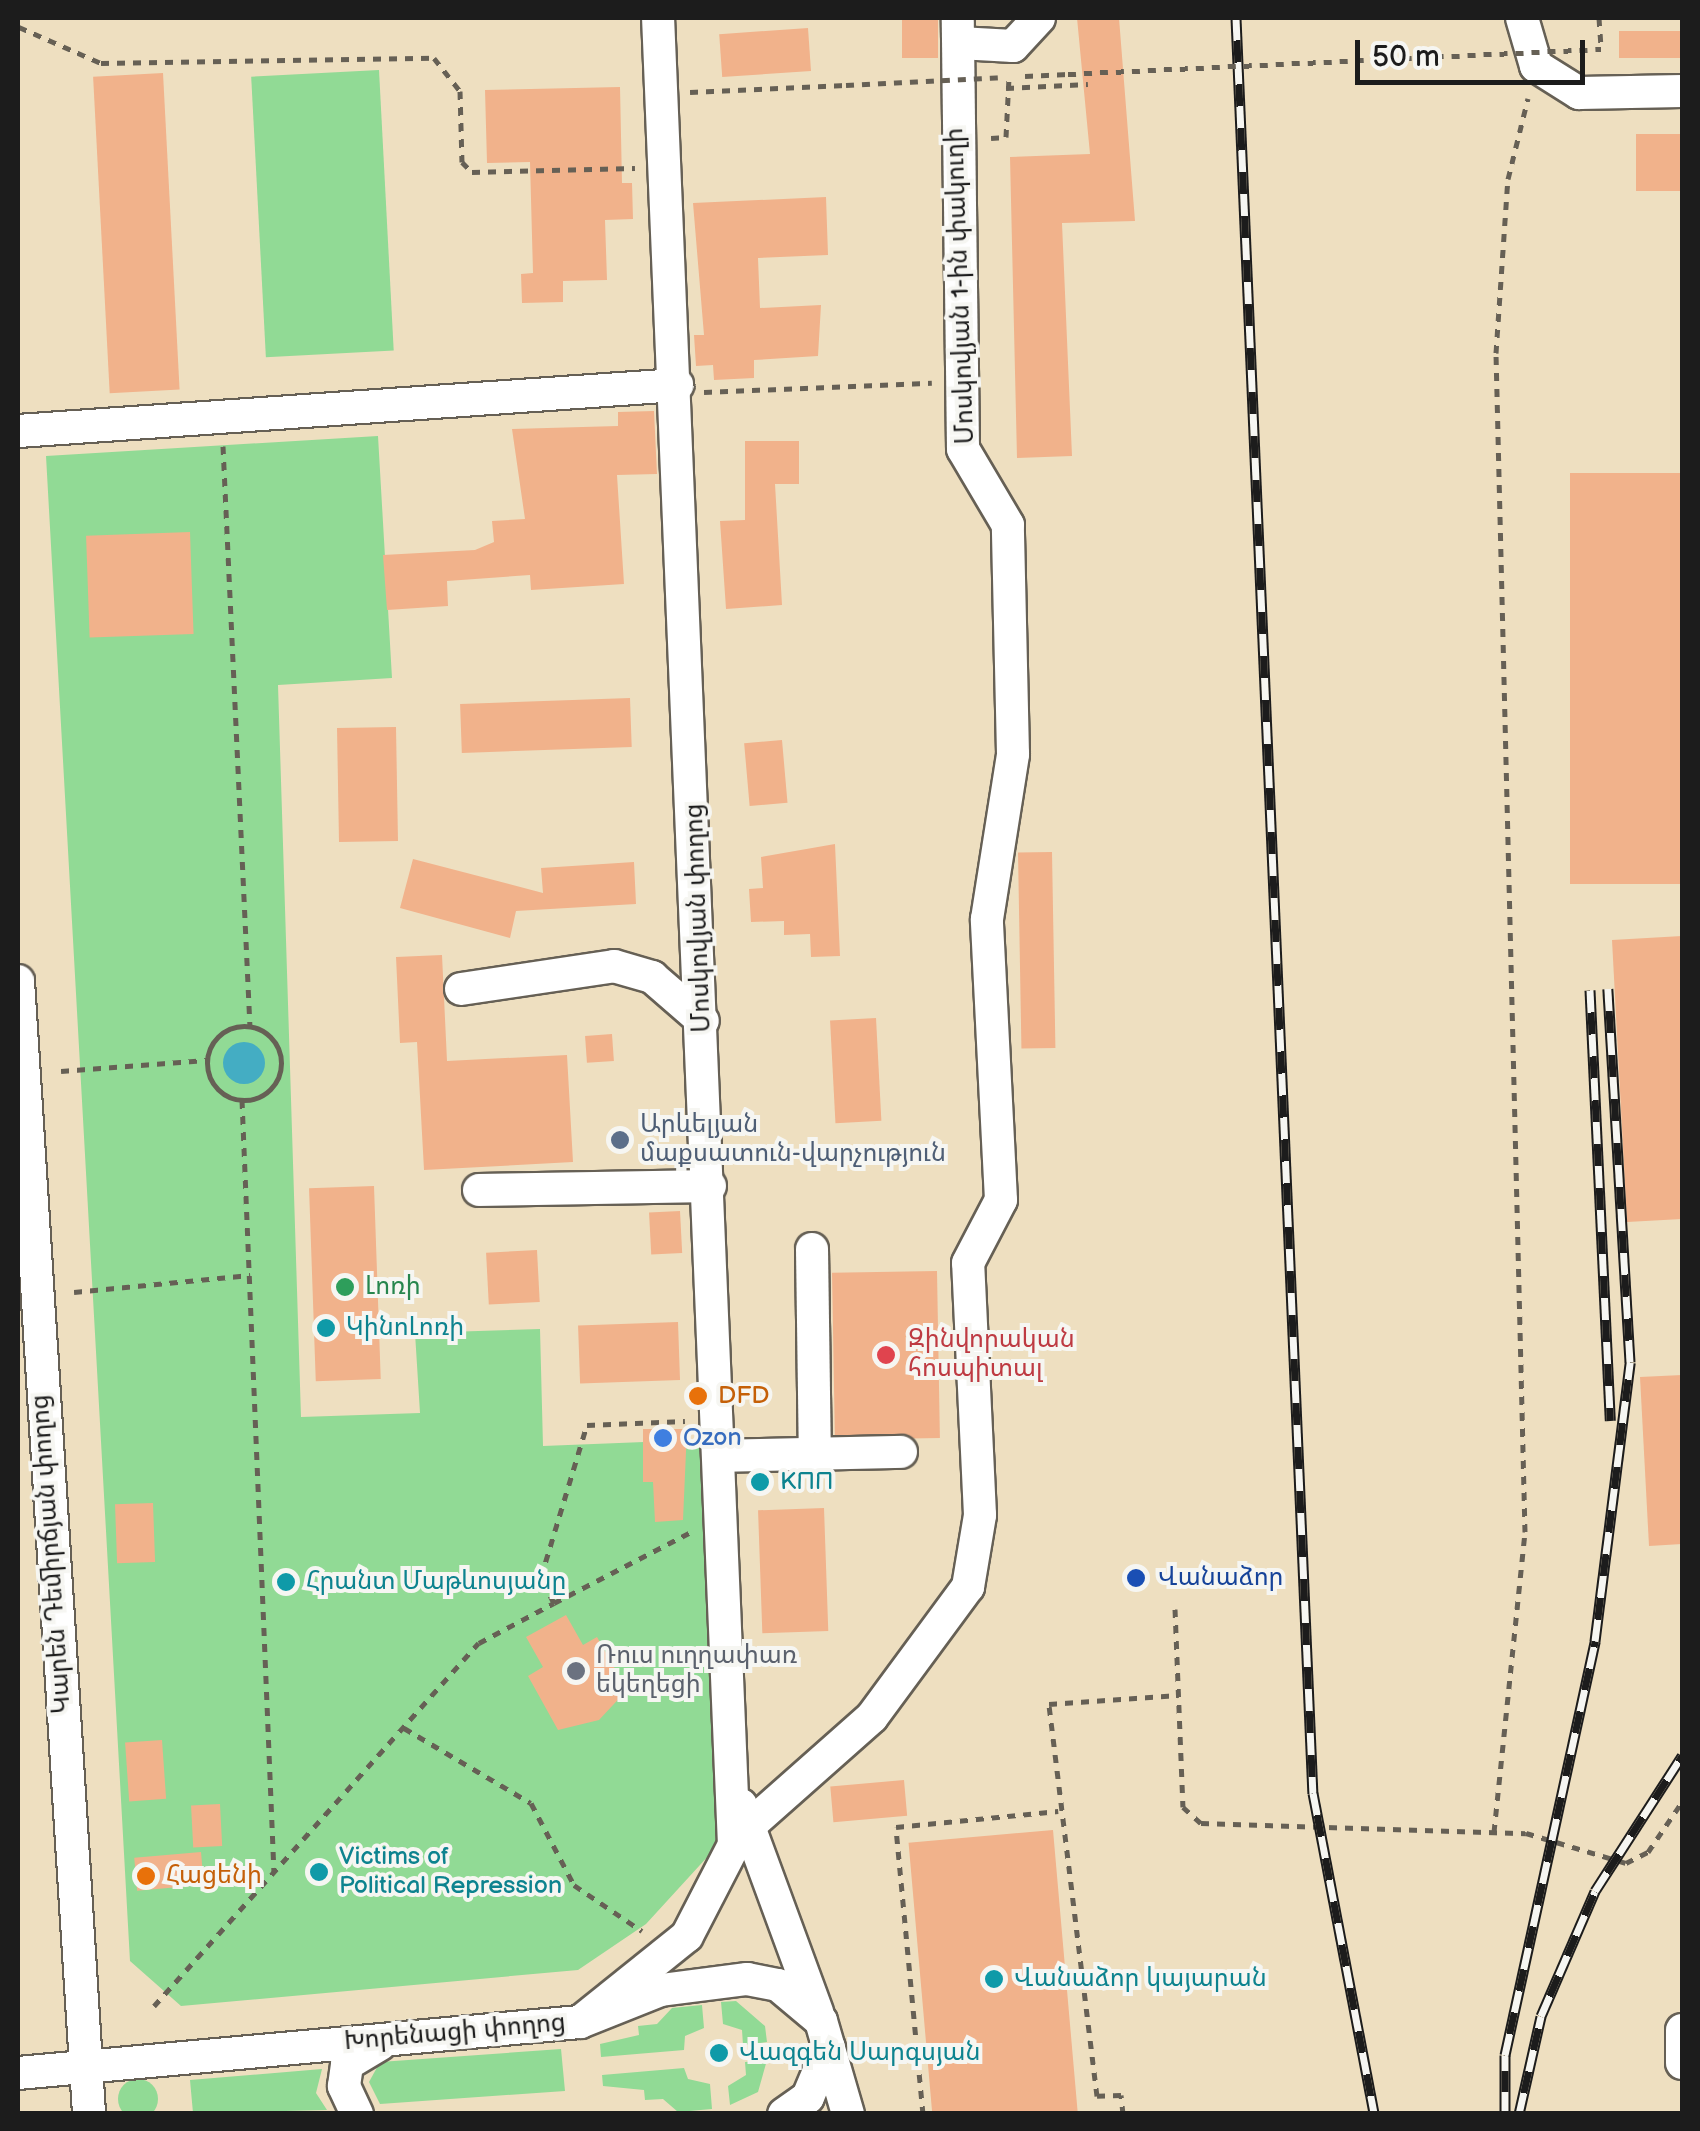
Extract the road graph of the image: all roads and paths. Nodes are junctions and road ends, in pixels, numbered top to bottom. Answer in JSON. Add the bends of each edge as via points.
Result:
{"nodes":[{"id":1,"x":658,"y":18,"type":"edge"},
{"id":2,"x":1038,"y":18,"type":"edge"},
{"id":3,"x":1522,"y":18,"type":"edge"},
{"id":4,"x":1599,"y":18,"type":"edge"},
{"id":5,"x":18,"y":27,"type":"edge"},
{"id":6,"x":958,"y":30,"type":"edge"},
{"id":7,"x":1536,"y":66,"type":"junction"},
{"id":8,"x":1006,"y":77,"type":"junction"},
{"id":9,"x":1088,"y":84,"type":"dead end"},
{"id":10,"x":1006,"y":88,"type":"junction"},
{"id":11,"x":1682,"y":91,"type":"edge"},
{"id":12,"x":662,"y":94,"type":"junction"},
{"id":13,"x":1006,"y":137,"type":"dead end"},
{"id":14,"x":666,"y":167,"type":"junction"},
{"id":15,"x":960,"y":382,"type":"junction"},
{"id":16,"x":677,"y":389,"type":"junction"},
{"id":17,"x":222,"y":416,"type":"junction"},
{"id":18,"x":18,"y":430,"type":"edge"},
{"id":19,"x":18,"y":980,"type":"edge"},
{"id":20,"x":461,"y":990,"type":"dead end"},
{"id":21,"x":703,"y":1021,"type":"junction"},
{"id":22,"x":250,"y":1027,"type":"junction"},
{"id":23,"x":208,"y":1060,"type":"junction"},
{"id":24,"x":62,"y":1071,"type":"dead end"},
{"id":25,"x":242,"y":1100,"type":"junction"},
{"id":26,"x":710,"y":1186,"type":"junction"},
{"id":27,"x":479,"y":1190,"type":"dead end"},
{"id":28,"x":812,"y":1249,"type":"dead end"},
{"id":29,"x":250,"y":1276,"type":"junction"},
{"id":30,"x":26,"y":1288,"type":"edge"},
{"id":31,"x":74,"y":1292,"type":"dead end"},
{"id":32,"x":718,"y":1420,"type":"junction"},
{"id":33,"x":901,"y":1452,"type":"dead end"},
{"id":34,"x":816,"y":1454,"type":"junction"},
{"id":35,"x":720,"y":1456,"type":"junction"},
{"id":36,"x":723,"y":1515,"type":"junction"},
{"id":37,"x":554,"y":1603,"type":"junction"},
{"id":38,"x":1175,"y":1609,"type":"dead end"},
{"id":39,"x":1179,"y":1695,"type":"junction"},
{"id":40,"x":404,"y":1728,"type":"junction"},
{"id":41,"x":1682,"y":1802,"type":"edge"},
{"id":42,"x":1058,"y":1810,"type":"junction"},
{"id":43,"x":739,"y":1811,"type":"junction"},
{"id":44,"x":1494,"y":1832,"type":"junction"},
{"id":45,"x":274,"y":1873,"type":"junction"},
{"id":46,"x":645,"y":1933,"type":"dead end"},
{"id":47,"x":154,"y":2006,"type":"dead end"},
{"id":48,"x":580,"y":2022,"type":"junction"},
{"id":49,"x":1682,"y":2030,"type":"edge"},
{"id":50,"x":824,"y":2034,"type":"junction"},
{"id":51,"x":404,"y":2038,"type":"junction"},
{"id":52,"x":1682,"y":2063,"type":"edge"},
{"id":53,"x":86,"y":2067,"type":"junction"},
{"id":54,"x":18,"y":2073,"type":"edge"},
{"id":55,"x":90,"y":2114,"type":"edge"},
{"id":56,"x":357,"y":2114,"type":"edge"},
{"id":57,"x":784,"y":2114,"type":"edge"},
{"id":58,"x":848,"y":2114,"type":"edge"},
{"id":59,"x":923,"y":2114,"type":"edge"},
{"id":60,"x":1123,"y":2114,"type":"edge"}],
"edges":[{"from":1,"to":12,"type":"street","name":"Մոսկովյան փողոց"},
{"from":2,"to":6,"type":"street","via":[[1013,46]]},
{"from":3,"to":7,"type":"street"},
{"from":4,"to":8,"type":"path","bridge":true,"via":[[1600,49]]},
{"from":5,"to":14,"type":"path","via":[[101,63],[434,58],[460,92],[462,162],[472,172]]},
{"from":6,"to":15,"type":"street","name":"Մոսկովյան 1-ին փակուղի"},
{"from":7,"to":11,"type":"street","via":[[1579,93]]},
{"from":7,"to":44,"type":"path","via":[[1508,179],[1496,353],[1525,1532]]},
{"from":8,"to":10,"type":"path","bridge":true},
{"from":8,"to":12,"type":"path","bridge":true},
{"from":9,"to":10,"type":"path"},
{"from":10,"to":13,"type":"path"},
{"from":12,"to":14,"type":"street","name":"Մոսկովյան փողոց"},
{"from":14,"to":16,"type":"street","name":"Մոսկովյան փողոց"},
{"from":15,"to":16,"type":"path"},
{"from":15,"to":43,"type":"street","name":"Մոսկովյան 1-ին փակուղի","via":[[962,449],[1008,525],[1012,734],[988,919],[1001,1200],[968,1263],[980,1515],[968,1587],[872,1717]]},
{"from":16,"to":17,"type":"street"},
{"from":16,"to":21,"type":"street","name":"Մոսկովյան փողոց"},
{"from":17,"to":18,"type":"street"},
{"from":17,"to":22,"type":"path"},
{"from":19,"to":30,"type":"street","name":"Կարեն Դեմիրճյան փողոց"},
{"from":20,"to":21,"type":"street","via":[[614,966],[652,977]]},
{"from":21,"to":26,"type":"street","name":"Մոսկովյան փողոց"},
{"from":22,"to":23,"type":"path","via":[[218,1038]]},
{"from":22,"to":25,"type":"path","via":[[278,1048],[280,1073],[266,1094]]},
{"from":23,"to":24,"type":"path"},
{"from":23,"to":25,"type":"path","via":[[220,1092]]},
{"from":25,"to":29,"type":"path"},
{"from":26,"to":27,"type":"street"},
{"from":26,"to":32,"type":"street","name":"Մոսկովյան փողոց"},
{"from":28,"to":34,"type":"street"},
{"from":29,"to":31,"type":"path"},
{"from":29,"to":45,"type":"path"},
{"from":30,"to":53,"type":"street","name":"Կարեն Դեմիրճյան փողոց"},
{"from":32,"to":35,"type":"street","name":"Մոսկովյան փողոց"},
{"from":32,"to":37,"type":"path","via":[[587,1425],[541,1578]]},
{"from":33,"to":34,"type":"street"},
{"from":34,"to":35,"type":"street"},
{"from":35,"to":36,"type":"street","name":"Մոսկովյան փողոց"},
{"from":36,"to":37,"type":"path"},
{"from":36,"to":43,"type":"street","name":"Մոսկովյան փողոց"},
{"from":37,"to":40,"type":"path","via":[[479,1643]]},
{"from":38,"to":39,"type":"path"},
{"from":39,"to":42,"type":"path","via":[[1049,1704]]},
{"from":39,"to":44,"type":"path","via":[[1183,1807],[1200,1823]]},
{"from":40,"to":45,"type":"path"},
{"from":40,"to":46,"type":"path","via":[[531,1803],[574,1884]]},
{"from":41,"to":44,"type":"path","via":[[1648,1852],[1626,1863],[1573,1843]]},
{"from":42,"to":59,"type":"path","via":[[896,1827]]},
{"from":42,"to":60,"type":"path","via":[[1096,2096],[1120,2095]]},
{"from":43,"to":48,"type":"street","via":[[725,1872],[687,1936]]},
{"from":43,"to":50,"type":"street"},
{"from":45,"to":47,"type":"path"},
{"from":48,"to":50,"type":"street","name":"Խորենացի փողոց","via":[[660,1990],[730,1979],[778,1986]]},
{"from":48,"to":51,"type":"street","name":"Խորենացի փողոց"},
{"from":49,"to":52,"type":"street"},
{"from":50,"to":57,"type":"street","via":[[808,2097]]},
{"from":50,"to":58,"type":"street"},
{"from":51,"to":53,"type":"street","name":"Խորենացի փողոց"},
{"from":51,"to":56,"type":"street","via":[[364,2048],[347,2064],[344,2086]]},
{"from":53,"to":54,"type":"street","name":"Խորենացի փողոց"},
{"from":53,"to":55,"type":"street","name":"Կարեն Դեմիրճյան փողոց"}]}
